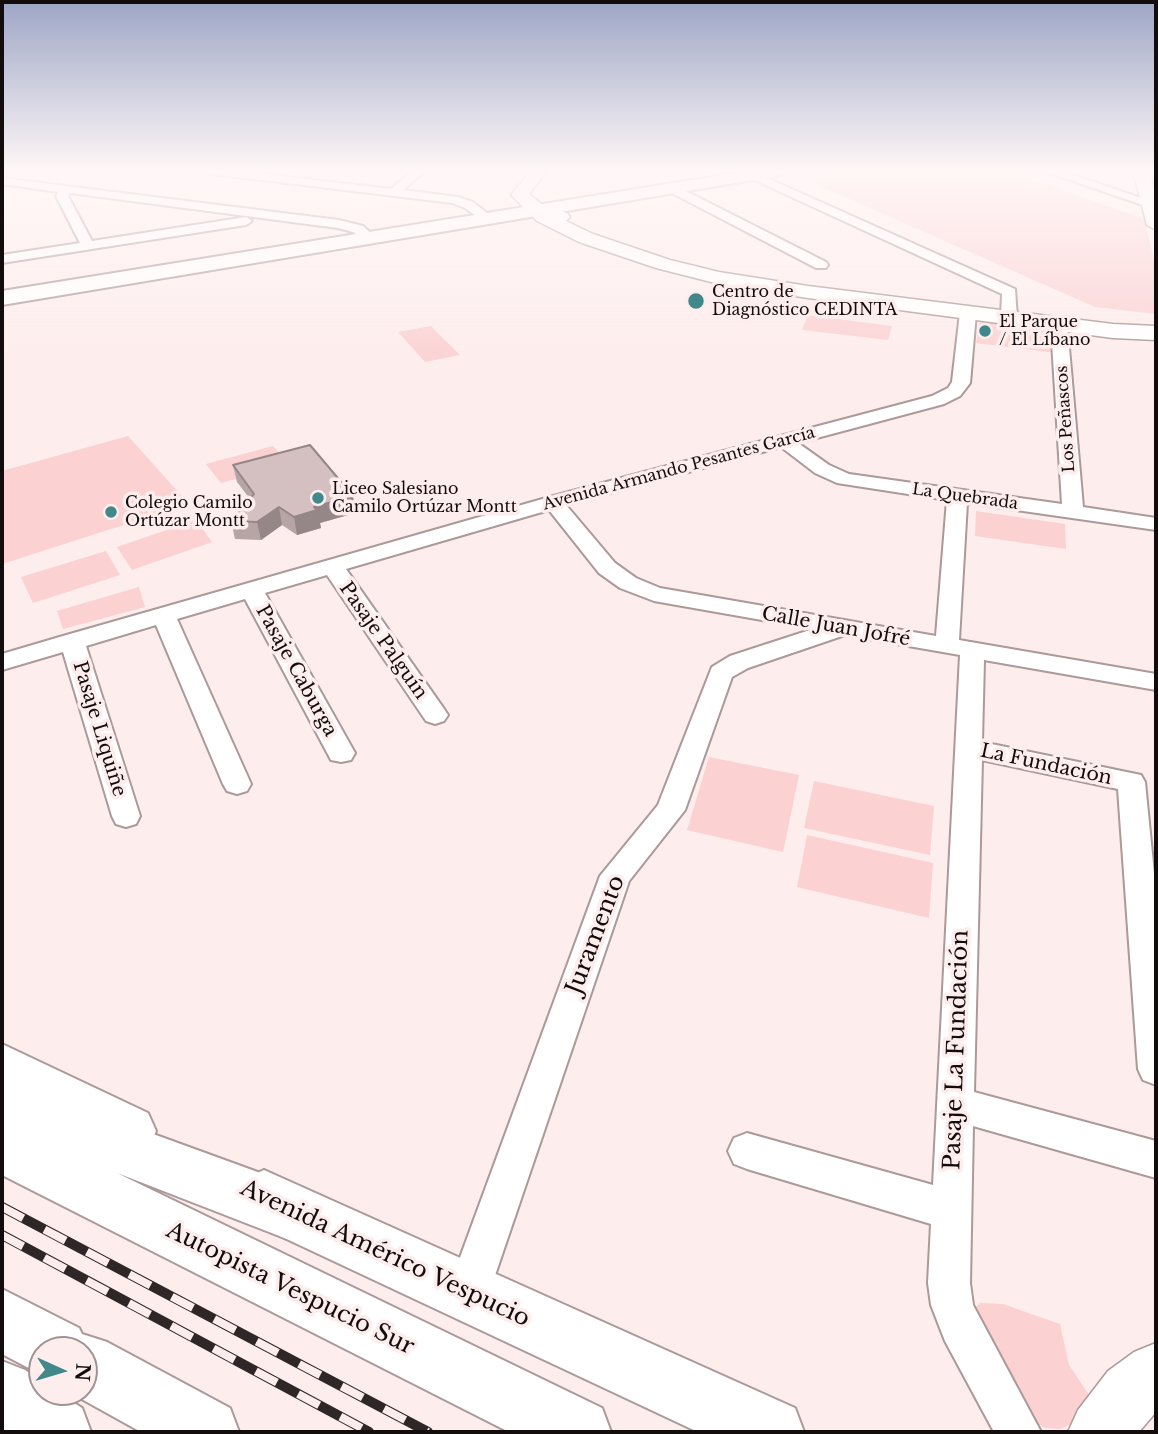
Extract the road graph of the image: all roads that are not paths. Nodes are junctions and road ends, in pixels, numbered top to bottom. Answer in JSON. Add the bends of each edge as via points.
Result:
{"nodes":[{"id":1,"x":84,"y":238,"type":"edge"},
{"id":2,"x":138,"y":238,"type":"edge"},
{"id":3,"x":362,"y":238,"type":"edge"},
{"id":4,"x":392,"y":238,"type":"edge"},
{"id":5,"x":589,"y":238,"type":"edge"},
{"id":6,"x":769,"y":238,"type":"edge"},
{"id":7,"x":898,"y":238,"type":"edge"},
{"id":8,"x":88,"y":246,"type":"junction"},
{"id":9,"x":2,"y":259,"type":"edge"},
{"id":10,"x":821,"y":265,"type":"dead end"},
{"id":11,"x":2,"y":297,"type":"edge"},
{"id":12,"x":2,"y":304,"type":"edge"},
{"id":13,"x":968,"y":313,"type":"junction"},
{"id":14,"x":1009,"y":318,"type":"junction"},
{"id":15,"x":1059,"y":325,"type":"junction"},
{"id":16,"x":1113,"y":331,"type":"junction"},
{"id":17,"x":1156,"y":333,"type":"edge"},
{"id":18,"x":1156,"y":342,"type":"edge"},
{"id":19,"x":784,"y":441,"type":"junction"},
{"id":20,"x":957,"y":496,"type":"junction"},
{"id":21,"x":553,"y":502,"type":"junction"},
{"id":22,"x":1073,"y":513,"type":"junction"},
{"id":23,"x":1156,"y":524,"type":"edge"},
{"id":24,"x":332,"y":566,"type":"junction"},
{"id":25,"x":252,"y":590,"type":"junction"},
{"id":26,"x":164,"y":615,"type":"junction"},
{"id":27,"x":841,"y":628,"type":"junction"},
{"id":28,"x":72,"y":641,"type":"junction"},
{"id":29,"x":960,"y":648,"type":"junction"},
{"id":30,"x":2,"y":662,"type":"edge"},
{"id":31,"x":1156,"y":682,"type":"edge"},
{"id":32,"x":435,"y":715,"type":"dead end"},
{"id":33,"x":967,"y":748,"type":"junction"},
{"id":34,"x":341,"y":753,"type":"dead end"},
{"id":35,"x":237,"y":784,"type":"dead end"},
{"id":36,"x":126,"y":816,"type":"dead end"},
{"id":37,"x":2,"y":1069,"type":"edge"},
{"id":38,"x":1156,"y":1069,"type":"edge"},
{"id":39,"x":2,"y":1104,"type":"edge"},
{"id":40,"x":956,"y":1104,"type":"junction"},
{"id":41,"x":2,"y":1146,"type":"edge"},
{"id":42,"x":747,"y":1151,"type":"dead end"},
{"id":43,"x":1156,"y":1159,"type":"edge"},
{"id":44,"x":287,"y":1210,"type":"junction"},
{"id":45,"x":951,"y":1210,"type":"junction"},
{"id":46,"x":468,"y":1293,"type":"junction"},
{"id":47,"x":2,"y":1320,"type":"edge"},
{"id":48,"x":31,"y":1336,"type":"edge"},
{"id":49,"x":98,"y":1373,"type":"edge"},
{"id":50,"x":1156,"y":1374,"type":"edge"},
{"id":51,"x":2,"y":1393,"type":"edge"},
{"id":52,"x":2,"y":1424,"type":"edge"},
{"id":53,"x":17,"y":1432,"type":"edge"},
{"id":54,"x":58,"y":1432,"type":"edge"},
{"id":55,"x":206,"y":1432,"type":"edge"},
{"id":56,"x":578,"y":1432,"type":"edge"},
{"id":57,"x":771,"y":1432,"type":"edge"},
{"id":58,"x":1018,"y":1432,"type":"edge"},
{"id":59,"x":1100,"y":1432,"type":"edge"}],
"edges":[{"from":1,"to":8,"type":"street"},
{"from":2,"to":8,"type":"street"},
{"from":3,"to":11,"type":"main road"},
{"from":4,"to":12,"type":"main road"},
{"from":5,"to":13,"type":"main road","via":[[645,259],[719,278]]},
{"from":6,"to":10,"type":"street"},
{"from":7,"to":14,"type":"street","via":[[1010,292]]},
{"from":8,"to":9,"type":"street"},
{"from":13,"to":14,"type":"main road"},
{"from":13,"to":19,"type":"street","name":"Avenida Armando Pesantes García","via":[[961,383],[954,392],[929,403]]},
{"from":14,"to":15,"type":"main road"},
{"from":15,"to":16,"type":"main road"},
{"from":15,"to":22,"type":"street","name":"Los Peñascos"},
{"from":16,"to":17,"type":"main road"},
{"from":16,"to":18,"type":"main road"},
{"from":19,"to":20,"type":"street","name":"La Quebrada","via":[[831,475]]},
{"from":19,"to":21,"type":"street","name":"Avenida Armando Pesantes García"},
{"from":20,"to":22,"type":"street","name":"La Quebrada"},
{"from":20,"to":29,"type":"street"},
{"from":21,"to":24,"type":"street","name":"Avenida Armando Pesantes García"},
{"from":21,"to":27,"type":"street","name":"Calle Juan Jofré","via":[[607,568],[641,589],[683,601]]},
{"from":22,"to":23,"type":"street","name":"La Quebrada"},
{"from":24,"to":25,"type":"street","name":"Avenida Armando Pesantes García"},
{"from":24,"to":32,"type":"street","name":"Pasaje Palguín"},
{"from":25,"to":26,"type":"street","name":"Avenida Armando Pesantes García"},
{"from":25,"to":34,"type":"street","name":"Pasaje Caburga"},
{"from":26,"to":28,"type":"street","name":"Avenida Armando Pesantes García"},
{"from":26,"to":35,"type":"street"},
{"from":27,"to":29,"type":"street","name":"Calle Juan Jofré"},
{"from":27,"to":46,"type":"street","name":"Juramento","via":[[739,662],[721,673],[671,810],[615,876]]},
{"from":28,"to":30,"type":"street","name":"Avenida Armando Pesantes García"},
{"from":28,"to":36,"type":"street","name":"Pasaje Liquiñe"},
{"from":29,"to":31,"type":"street","name":"Calle Juan Jofré"},
{"from":29,"to":33,"type":"street","name":"Pasaje La Fundación"},
{"from":33,"to":38,"type":"street","name":"La Fundación","via":[[1131,782]]},
{"from":33,"to":40,"type":"street","name":"Pasaje La Fundación"},
{"from":37,"to":44,"type":"main road","name":"Avenida Américo Vespucio"},
{"from":39,"to":44,"type":"main road"},
{"from":40,"to":43,"type":"street"},
{"from":40,"to":45,"type":"street","name":"Pasaje La Fundación"},
{"from":41,"to":56,"type":"main road","name":"Autopista Vespucio Sur"},
{"from":42,"to":45,"type":"street"},
{"from":44,"to":46,"type":"main road","name":"Avenida Américo Vespucio"},
{"from":45,"to":58,"type":"street","name":"Pasaje La Fundación","via":[[952,1305]]},
{"from":46,"to":57,"type":"main road","name":"Avenida Américo Vespucio"},
{"from":47,"to":48,"type":"main road"},
{"from":49,"to":55,"type":"main road"},
{"from":50,"to":59,"type":"main road","via":[[1130,1393]]},
{"from":51,"to":54,"type":"main road"},
{"from":52,"to":53,"type":"main road"}]}
